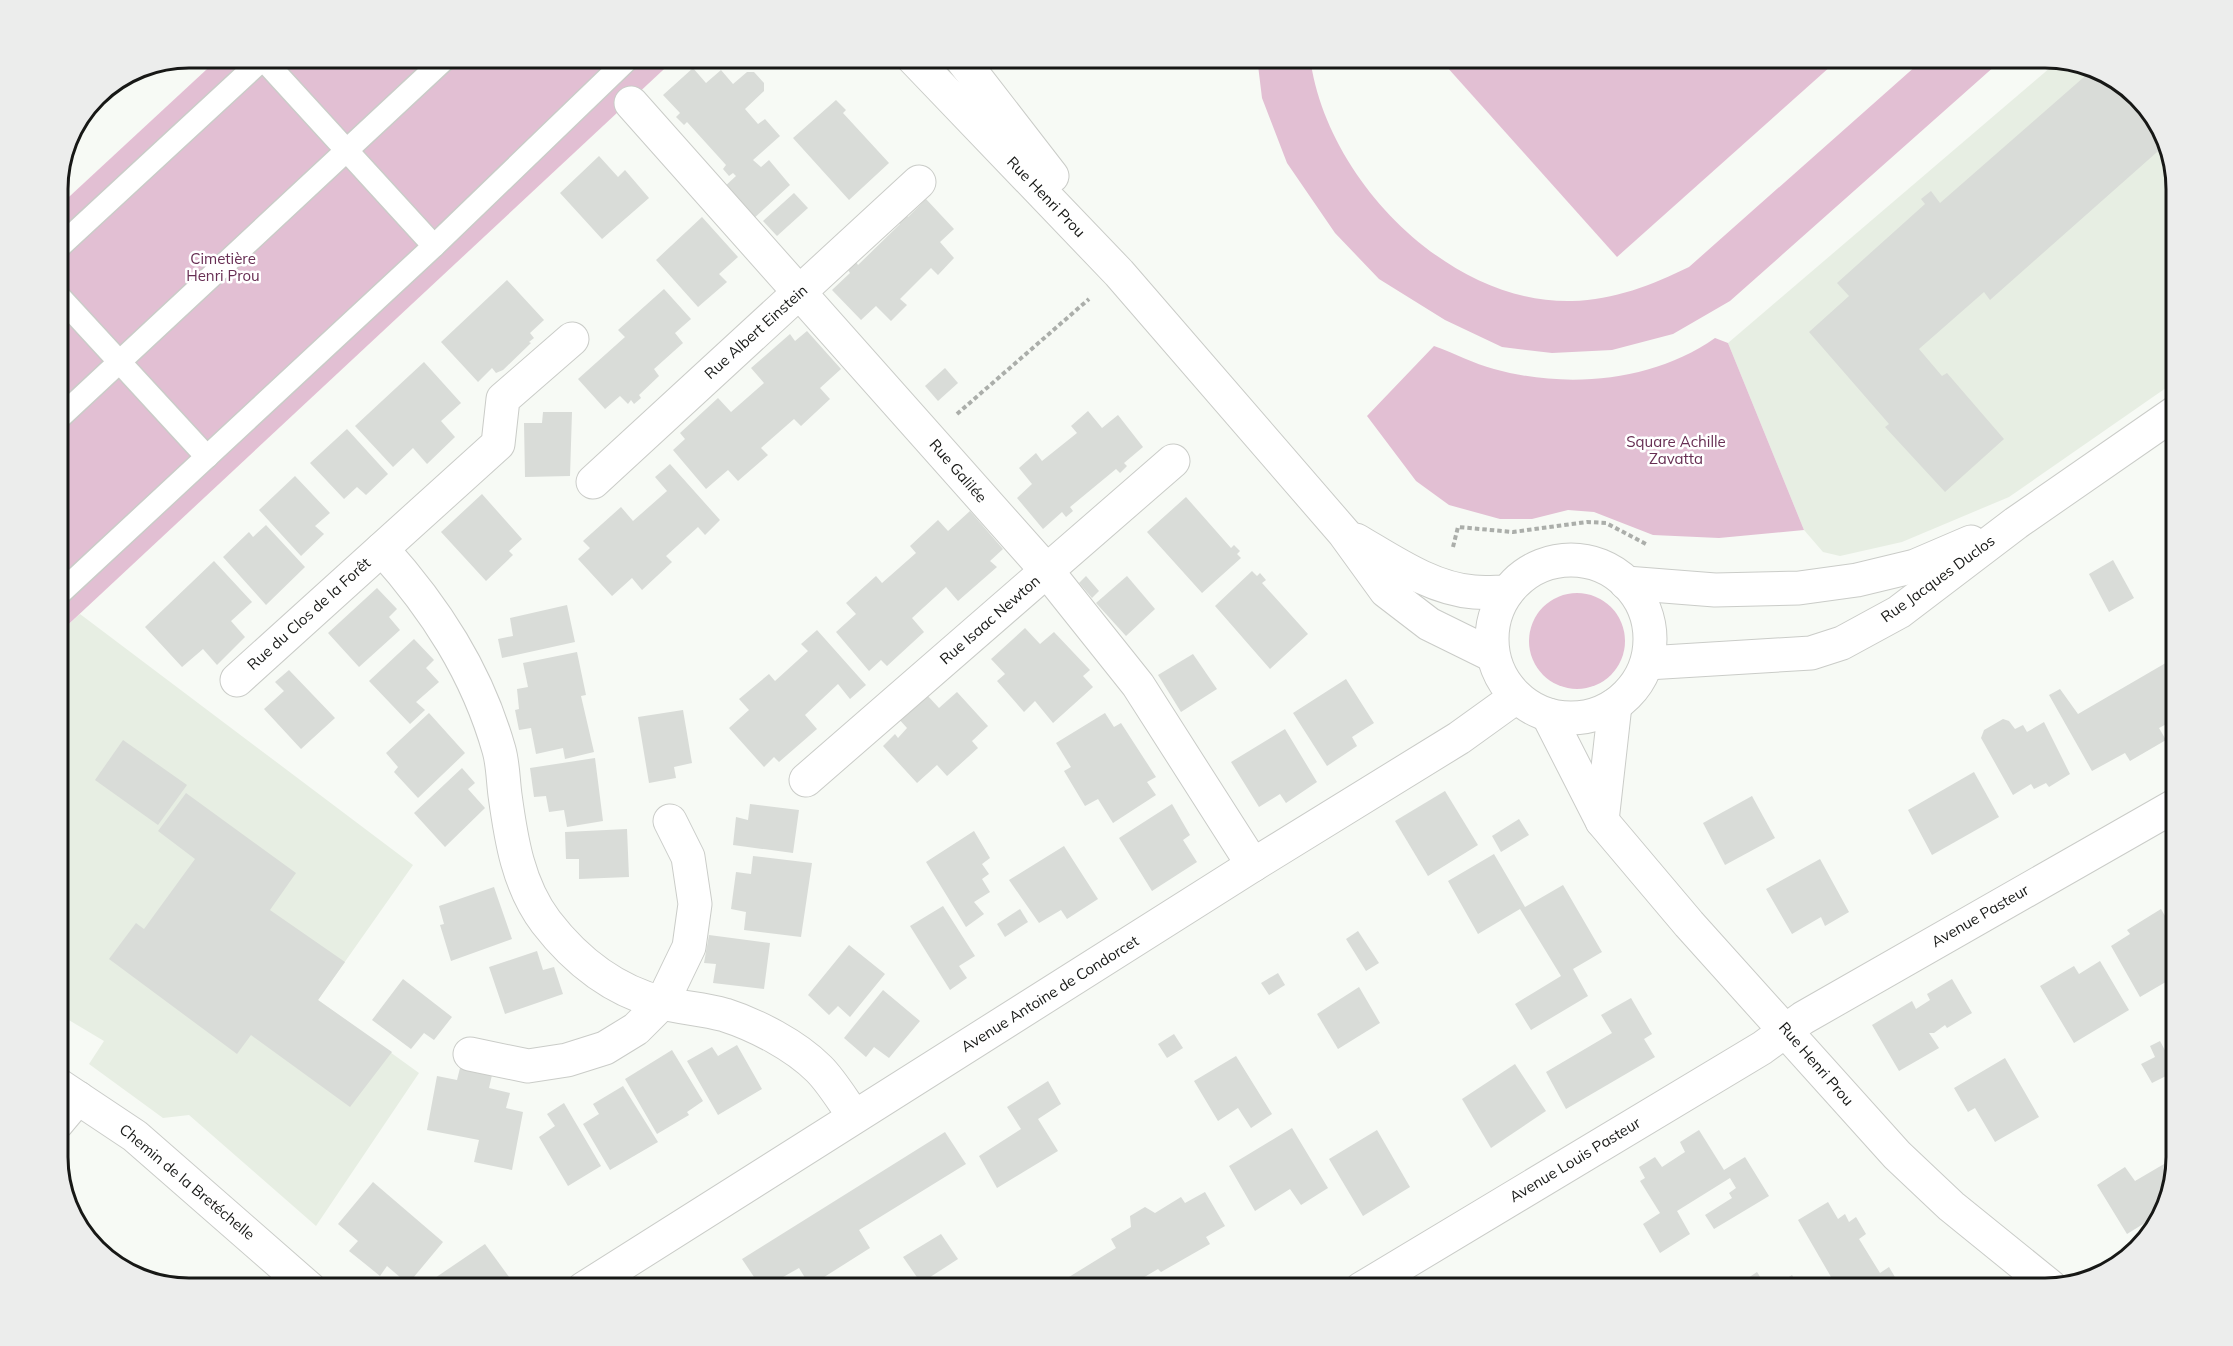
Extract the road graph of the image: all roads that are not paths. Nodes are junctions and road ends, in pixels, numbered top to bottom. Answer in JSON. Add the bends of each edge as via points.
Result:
{"nodes":[{"id":1,"x":253,"y":68,"type":"edge"},
{"id":2,"x":273,"y":68,"type":"edge"},
{"id":3,"x":435,"y":68,"type":"edge"},
{"id":4,"x":619,"y":68,"type":"edge"},
{"id":5,"x":923,"y":68,"type":"edge"},
{"id":6,"x":969,"y":68,"type":"edge"},
{"id":7,"x":631,"y":103,"type":"dead end"},
{"id":8,"x":347,"y":150,"type":"junction"},
{"id":9,"x":919,"y":182,"type":"dead end"},
{"id":10,"x":68,"y":239,"type":"edge"},
{"id":11,"x":434,"y":246,"type":"junction"},
{"id":12,"x":800,"y":292,"type":"junction"},
{"id":13,"x":68,"y":306,"type":"edge"},
{"id":14,"x":572,"y":339,"type":"dead end"},
{"id":15,"x":1178,"y":339,"type":"junction"},
{"id":16,"x":120,"y":362,"type":"junction"},
{"id":17,"x":68,"y":410,"type":"edge"},
{"id":18,"x":2165,"y":419,"type":"edge"},
{"id":19,"x":207,"y":457,"type":"junction"},
{"id":20,"x":1173,"y":461,"type":"dead end"},
{"id":21,"x":592,"y":482,"type":"dead end"},
{"id":22,"x":2016,"y":523,"type":"junction"},
{"id":23,"x":1344,"y":533,"type":"junction"},
{"id":24,"x":382,"y":549,"type":"junction"},
{"id":25,"x":1047,"y":571,"type":"junction"},
{"id":26,"x":1626,"y":583,"type":"junction"},
{"id":27,"x":68,"y":586,"type":"edge"},
{"id":28,"x":1507,"y":592,"type":"junction"},
{"id":29,"x":1492,"y":655,"type":"junction"},
{"id":30,"x":1647,"y":663,"type":"junction"},
{"id":31,"x":237,"y":680,"type":"dead end"},
{"id":32,"x":1516,"y":697,"type":"junction"},
{"id":33,"x":1615,"y":705,"type":"junction"},
{"id":34,"x":1548,"y":715,"type":"junction"},
{"id":35,"x":806,"y":780,"type":"dead end"},
{"id":36,"x":2166,"y":811,"type":"edge"},
{"id":37,"x":670,"y":821,"type":"dead end"},
{"id":38,"x":1602,"y":821,"type":"junction"},
{"id":39,"x":1253,"y":865,"type":"junction"},
{"id":40,"x":662,"y":1003,"type":"junction"},
{"id":41,"x":1788,"y":1030,"type":"junction"},
{"id":42,"x":470,"y":1054,"type":"dead end"},
{"id":43,"x":68,"y":1091,"type":"edge"},
{"id":44,"x":854,"y":1116,"type":"junction"},
{"id":45,"x":297,"y":1278,"type":"edge"},
{"id":46,"x":600,"y":1278,"type":"edge"},
{"id":47,"x":1379,"y":1278,"type":"edge"},
{"id":48,"x":2040,"y":1278,"type":"edge"}],
"edges":[{"from":1,"to":10,"type":"lane"},
{"from":2,"to":8,"type":"lane"},
{"from":3,"to":8,"type":"lane"},
{"from":4,"to":11,"type":"lane"},
{"from":5,"to":15,"type":"street","name":"Rue Henri Prou"},
{"from":6,"to":15,"type":"street","name":"Rue Henri Prou"},
{"from":7,"to":12,"type":"street","name":"Rue Galilée"},
{"from":8,"to":11,"type":"lane"},
{"from":8,"to":16,"type":"lane"},
{"from":9,"to":12,"type":"street","name":"Rue Albert Einstein"},
{"from":11,"to":19,"type":"lane"},
{"from":12,"to":21,"type":"street","name":"Rue Albert Einstein"},
{"from":12,"to":25,"type":"street","name":"Rue Galilée"},
{"from":13,"to":16,"type":"lane"},
{"from":14,"to":24,"type":"street","name":"Rue du Clos de la Forêt","via":[[502,399],[498,444]]},
{"from":15,"to":23,"type":"street","name":"Rue Henri Prou"},
{"from":16,"to":17,"type":"lane"},
{"from":16,"to":19,"type":"lane"},
{"from":18,"to":22,"type":"street","name":"Rue Jacques Duclos"},
{"from":19,"to":27,"type":"lane"},
{"from":20,"to":25,"type":"street","name":"Rue Isaac Newton"},
{"from":22,"to":26,"type":"street","name":"Rue Jacques Duclos","via":[[1915,566],[1857,580],[1799,588],[1715,590]]},
{"from":22,"to":30,"type":"street","name":"Rue Jacques Duclos","via":[[1899,612],[1842,643],[1811,653]]},
{"from":23,"to":28,"type":"street","name":"Rue Henri Prou","via":[[1442,585],[1474,592]]},
{"from":23,"to":29,"type":"street","name":"Rue Henri Prou","via":[[1386,591],[1429,624]]},
{"from":24,"to":31,"type":"street","name":"Rue du Clos de la Forêt"},
{"from":24,"to":40,"type":"street","name":"Rue du Clos de la Forêt","via":[[418,589],[453,640],[481,696],[500,752],[510,835],[520,874],[546,921],[589,968],[627,992]]},
{"from":25,"to":35,"type":"street","name":"Rue Isaac Newton"},
{"from":25,"to":39,"type":"street","name":"Rue Galilée","via":[[1138,685]]},
{"from":26,"to":28,"type":"street","via":[[1604,567],[1578,560],[1551,562],[1526,573]]},
{"from":26,"to":30,"type":"street","via":[[1640,600],[1647,621]]},
{"from":28,"to":29,"type":"street","via":[[1496,611],[1491,632]]},
{"from":29,"to":32,"type":"street","via":[[1501,677]]},
{"from":30,"to":33,"type":"street","via":[[1639,679]]},
{"from":32,"to":34,"type":"street"},
{"from":32,"to":39,"type":"street","name":"Avenue Antoine de Condorcet","via":[[1458,738]]},
{"from":33,"to":34,"type":"street","via":[[1583,717]]},
{"from":33,"to":38,"type":"street"},
{"from":34,"to":38,"type":"street","name":"Rue Henri Prou"},
{"from":36,"to":41,"type":"street","name":"Avenue Pasteur","via":[[1857,985]]},
{"from":37,"to":40,"type":"street","via":[[688,857],[695,904],[689,947]]},
{"from":38,"to":41,"type":"street","name":"Rue Henri Prou","via":[[1689,924]]},
{"from":39,"to":44,"type":"street","name":"Avenue Antoine de Condorcet"},
{"from":40,"to":42,"type":"street","via":[[636,1029],[605,1048],[567,1060],[528,1066]]},
{"from":40,"to":44,"type":"street","name":"Rue du Clos de la Forêt","via":[[725,1016],[778,1039],[819,1069]]},
{"from":41,"to":47,"type":"street","name":"Avenue Louis Pasteur"},
{"from":41,"to":48,"type":"street","name":"Rue Henri Prou","via":[[1897,1155],[1951,1206]]},
{"from":43,"to":45,"type":"street","name":"Chemin de la Bretéchelle","via":[[135,1136]]},
{"from":44,"to":46,"type":"street","name":"Avenue Antoine de Condorcet"}]}
